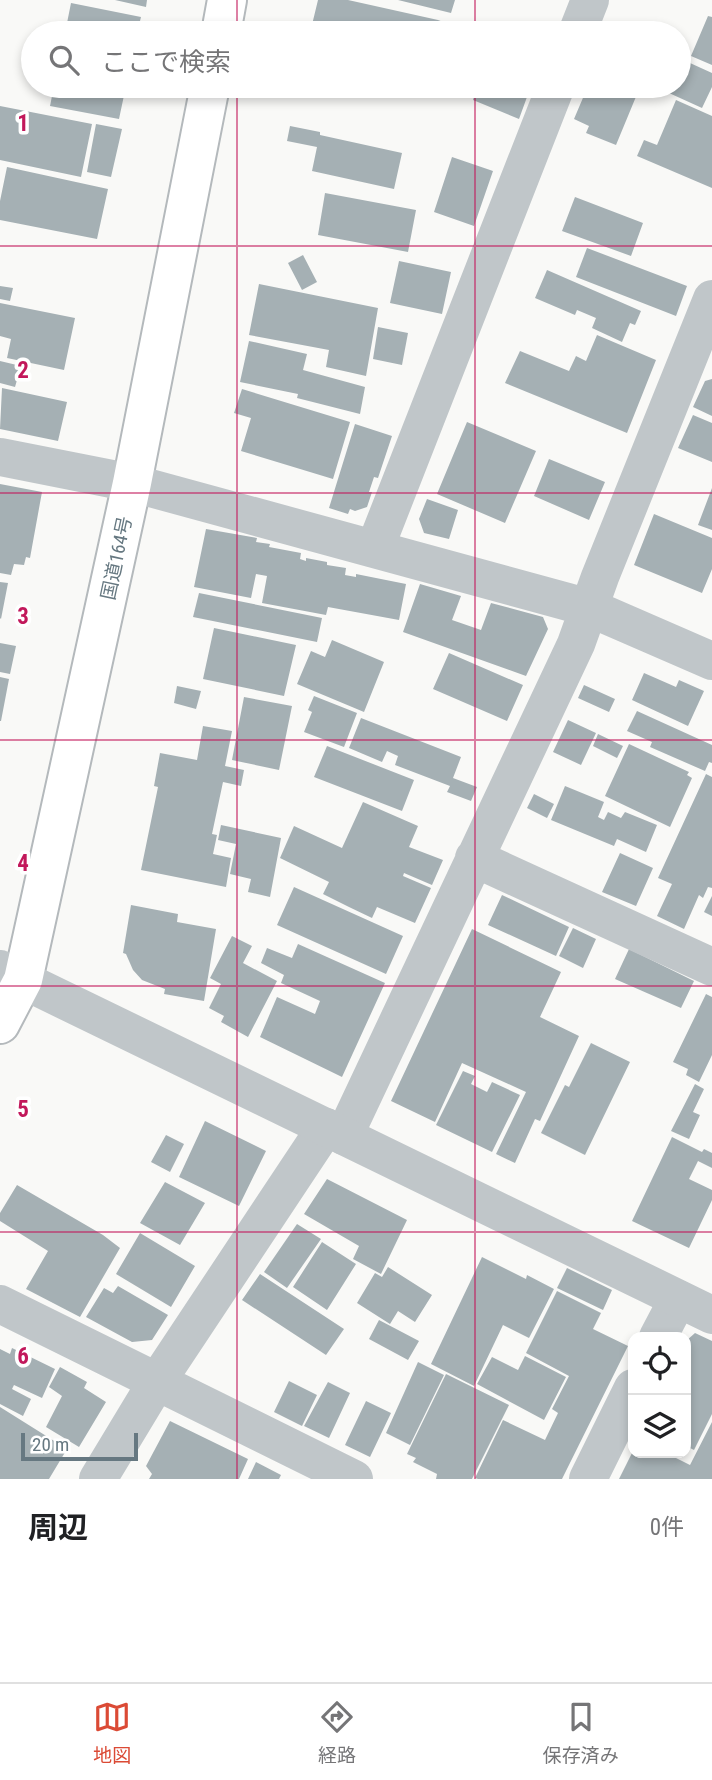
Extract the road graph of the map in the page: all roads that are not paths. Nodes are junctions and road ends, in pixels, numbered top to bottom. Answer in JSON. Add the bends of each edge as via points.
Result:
{"nodes":[{"id":1,"x":227,"y":0,"type":"edge"},
{"id":2,"x":590,"y":0,"type":"edge"},
{"id":3,"x":223,"y":21,"type":"edge"},
{"id":4,"x":582,"y":21,"type":"edge"},
{"id":5,"x":208,"y":98,"type":"edge"},
{"id":6,"x":551,"y":98,"type":"edge"},
{"id":7,"x":712,"y":299,"type":"edge"},
{"id":8,"x":703,"y":344,"type":"edge"},
{"id":9,"x":0,"y":457,"type":"edge"},
{"id":10,"x":132,"y":483,"type":"junction"},
{"id":11,"x":375,"y":548,"type":"junction"},
{"id":12,"x":590,"y":608,"type":"junction"},
{"id":13,"x":712,"y":661,"type":"edge"},
{"id":14,"x":474,"y":858,"type":"junction"},
{"id":15,"x":712,"y":967,"type":"edge"},
{"id":16,"x":12,"y":975,"type":"edge"},
{"id":17,"x":0,"y":1024,"type":"edge"},
{"id":18,"x":335,"y":1131,"type":"junction"},
{"id":19,"x":678,"y":1299,"type":"junction"},
{"id":20,"x":0,"y":1304,"type":"edge"},
{"id":21,"x":712,"y":1315,"type":"edge"},
{"id":22,"x":662,"y":1332,"type":"edge"},
{"id":23,"x":156,"y":1383,"type":"junction"},
{"id":24,"x":629,"y":1395,"type":"edge"},
{"id":25,"x":99,"y":1479,"type":"edge"},
{"id":26,"x":354,"y":1479,"type":"edge"},
{"id":27,"x":587,"y":1479,"type":"edge"}],
"edges":[{"from":1,"to":3,"type":"highway"},
{"from":2,"to":4,"type":"street"},
{"from":5,"to":10,"type":"highway","name":"国道164号"},
{"from":6,"to":11,"type":"street"},
{"from":7,"to":8,"type":"street"},
{"from":8,"to":12,"type":"street"},
{"from":9,"to":10,"type":"street"},
{"from":10,"to":11,"type":"street"},
{"from":10,"to":16,"type":"highway","name":"国道164号"},
{"from":11,"to":12,"type":"street"},
{"from":12,"to":13,"type":"street"},
{"from":12,"to":14,"type":"street"},
{"from":14,"to":15,"type":"street"},
{"from":14,"to":18,"type":"street"},
{"from":16,"to":17,"type":"highway","name":"国道164号"},
{"from":16,"to":18,"type":"street"},
{"from":18,"to":19,"type":"street"},
{"from":18,"to":23,"type":"street"},
{"from":19,"to":21,"type":"street"},
{"from":19,"to":22,"type":"street"},
{"from":20,"to":23,"type":"street"},
{"from":23,"to":25,"type":"street"},
{"from":23,"to":26,"type":"street"},
{"from":24,"to":27,"type":"street"}]}
